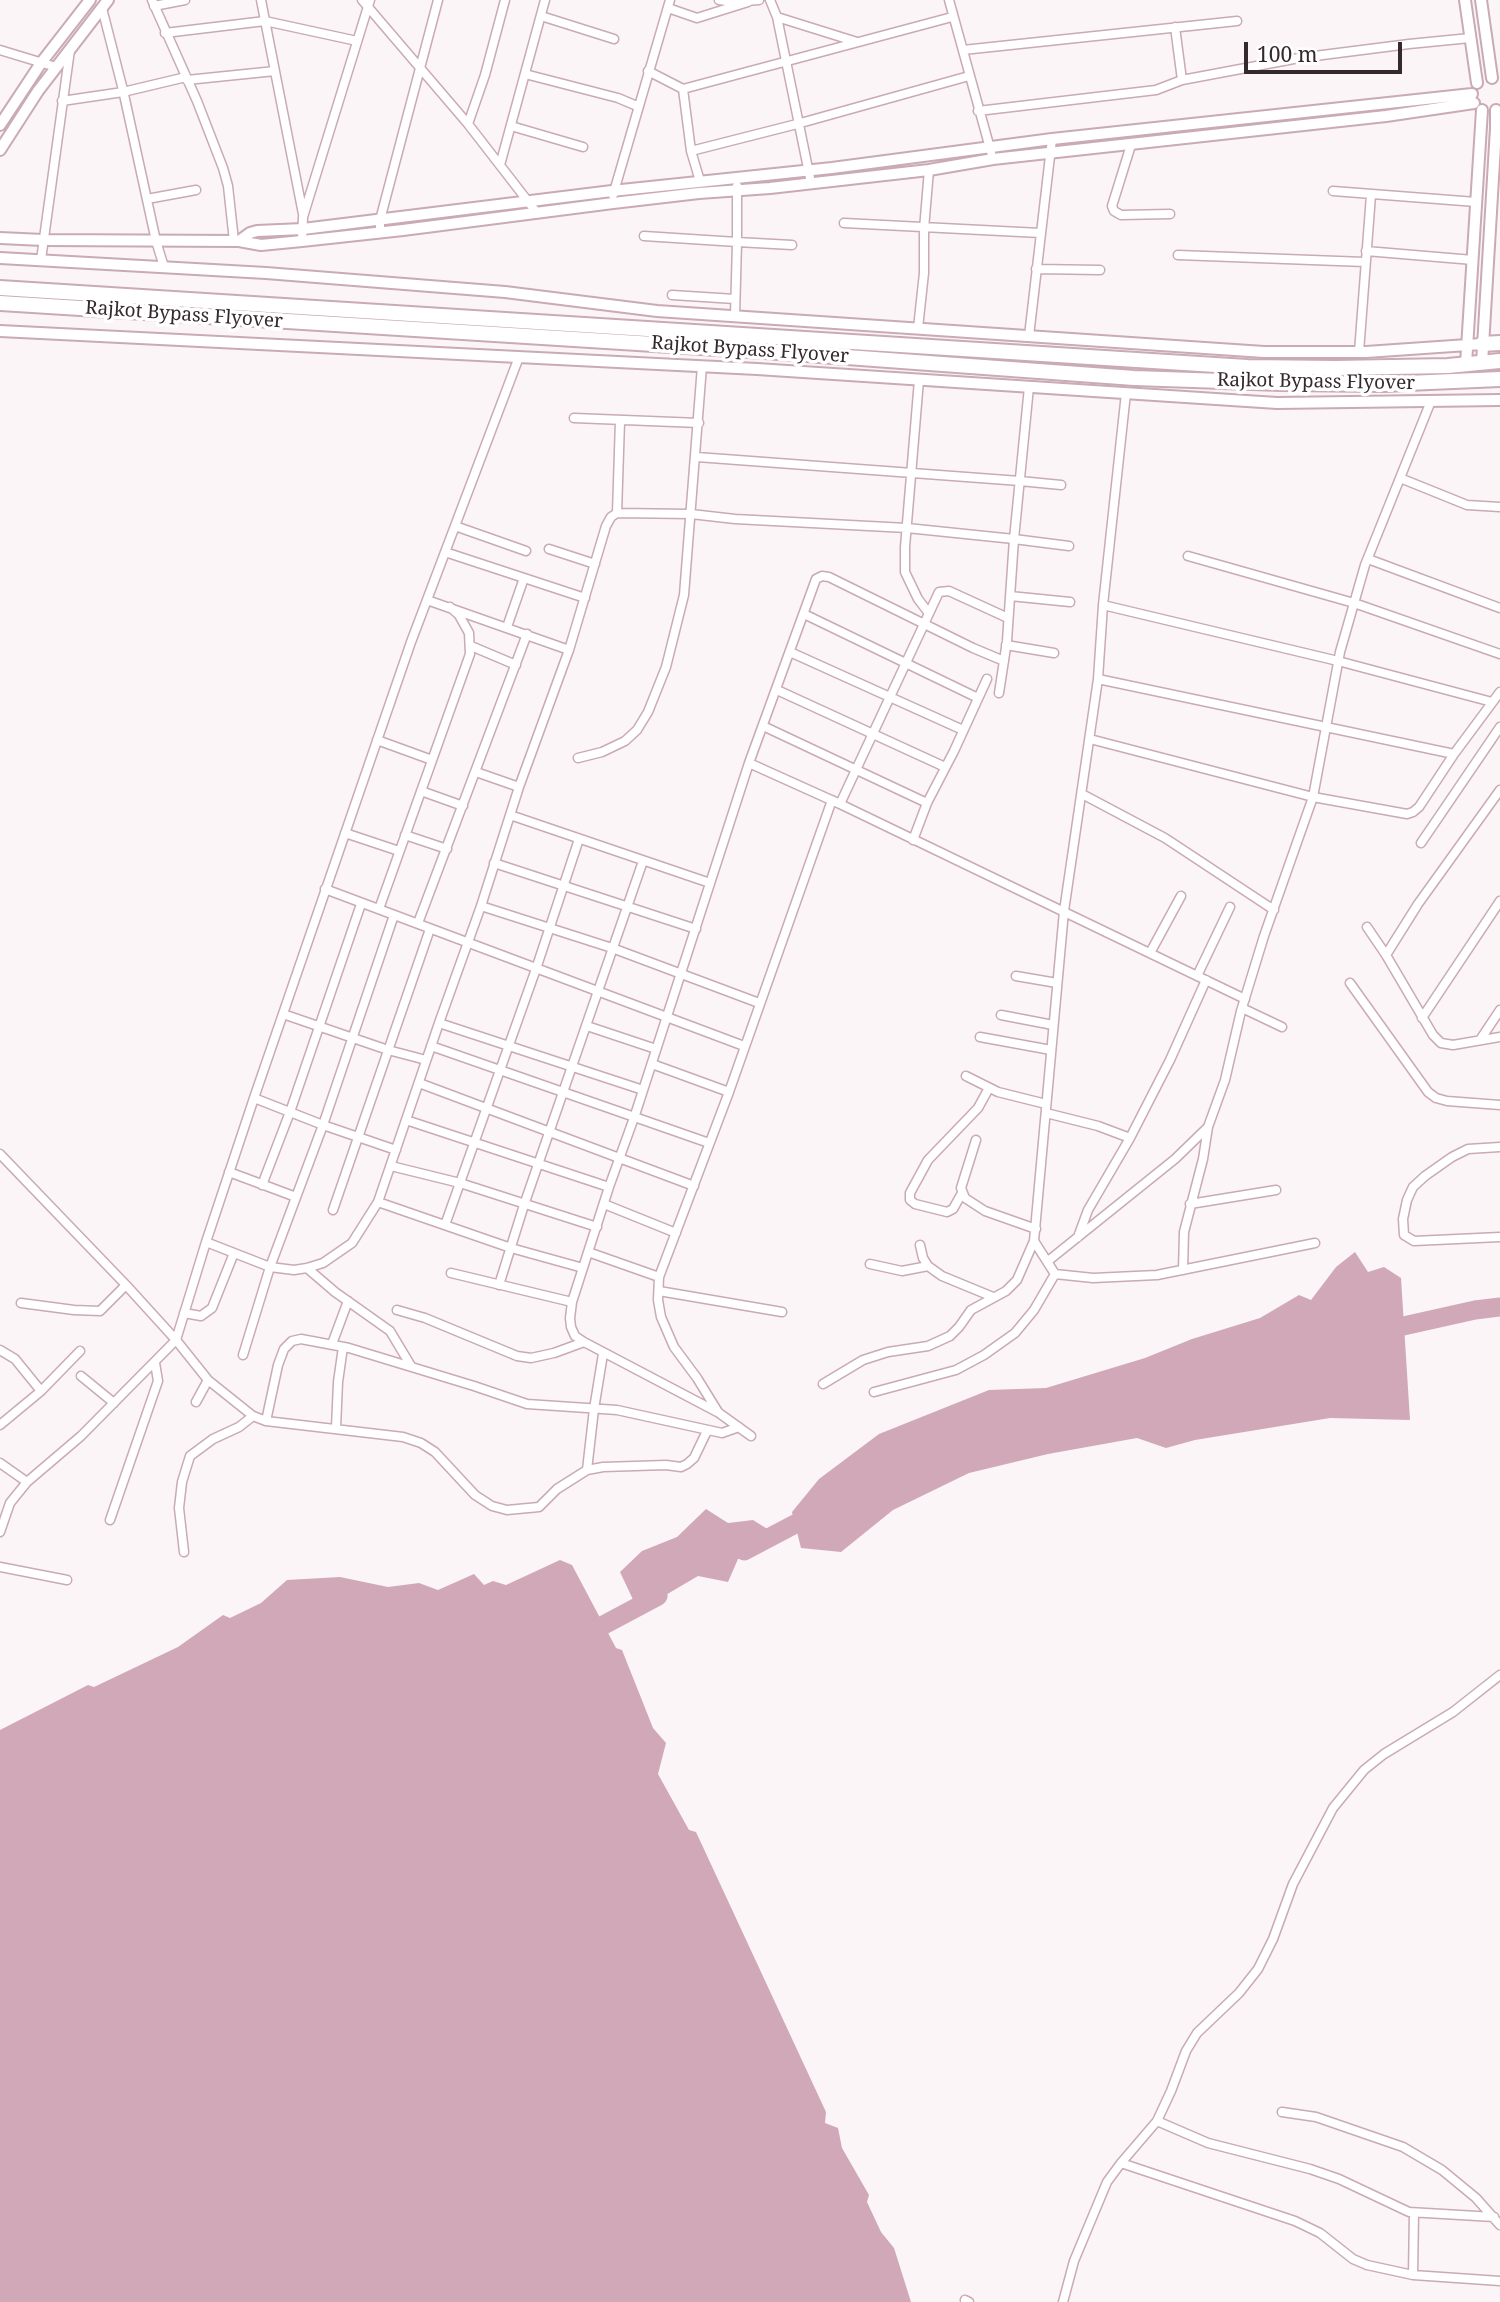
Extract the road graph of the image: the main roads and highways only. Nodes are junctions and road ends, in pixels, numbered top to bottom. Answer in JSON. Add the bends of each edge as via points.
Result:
{"nodes":[{"id":1,"x":0,"y":288,"type":"edge"},
{"id":2,"x":0,"y":303,"type":"edge"},
{"id":3,"x":562,"y":331,"type":"junction"},
{"id":4,"x":1500,"y":343,"type":"edge"},
{"id":5,"x":1475,"y":345,"type":"road end"},
{"id":6,"x":1500,"y":361,"type":"edge"},
{"id":7,"x":1500,"y":379,"type":"edge"}],
"edges":[{"from":1,"to":3,"type":"main road","name":"Rajkot Bypass Flyover"},
{"from":2,"to":3,"type":"main road","name":"Rajkot Bypass Flyover"},
{"from":3,"to":6,"type":"main road","name":"Rajkot Bypass Flyover","via":[[1247,367]]},
{"from":3,"to":7,"type":"main road","name":"Rajkot Bypass Flyover","via":[[1134,377],[1294,384]]},
{"from":4,"to":5,"type":"main road"}]}
